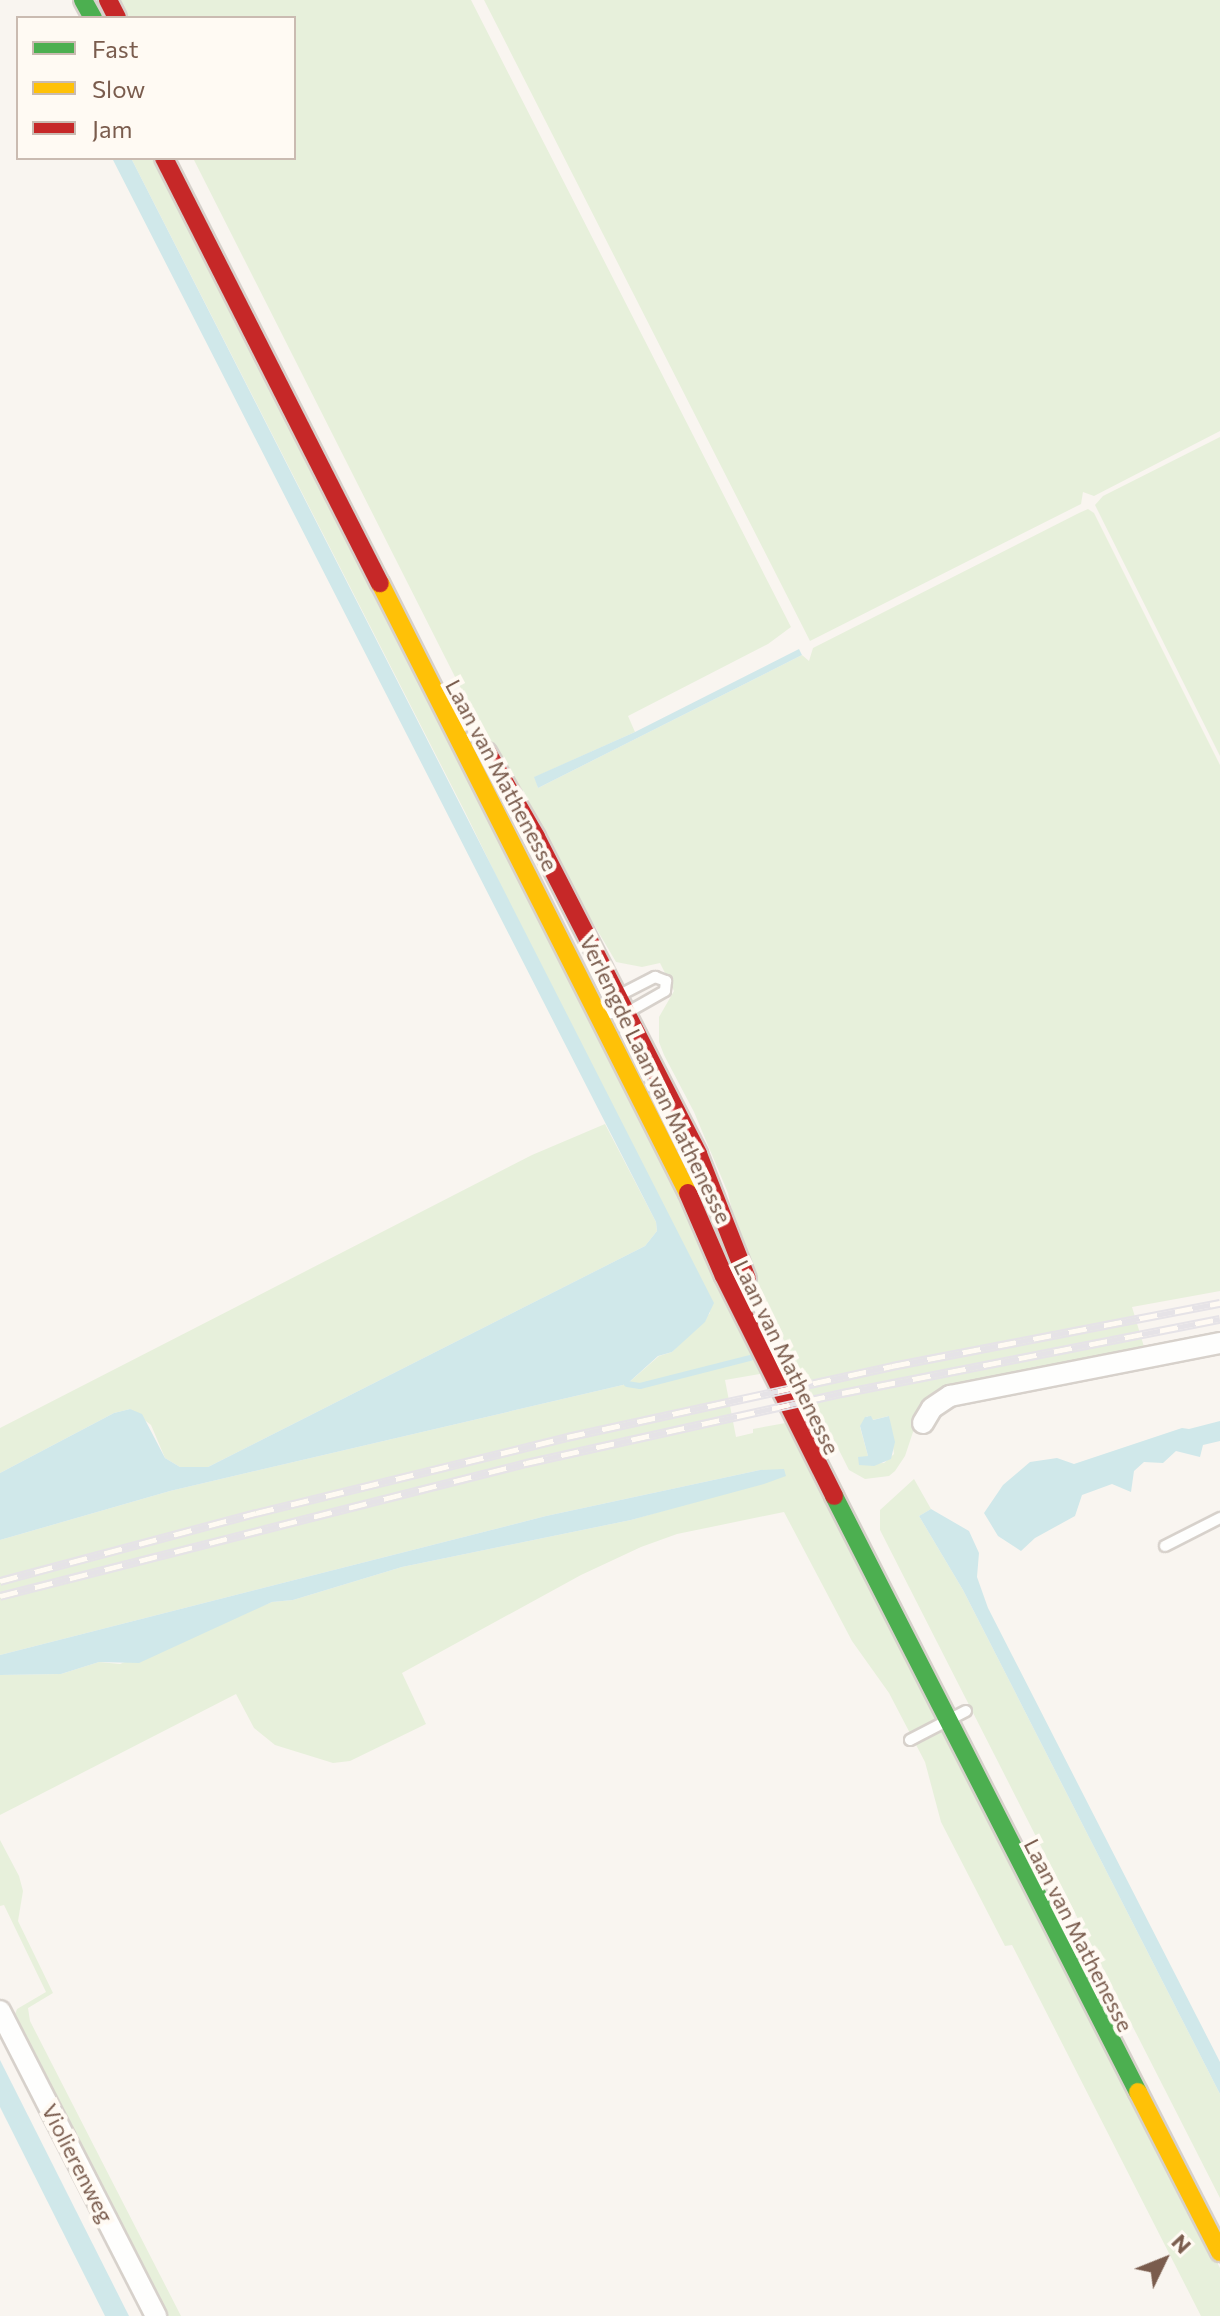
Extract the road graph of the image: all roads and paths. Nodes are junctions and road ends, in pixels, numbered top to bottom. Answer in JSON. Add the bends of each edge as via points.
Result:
{"nodes":[{"id":1,"x":165,"y":160,"type":"edge"},
{"id":2,"x":185,"y":160,"type":"edge"},
{"id":3,"x":453,"y":684,"type":"dead end"},
{"id":4,"x":482,"y":741,"type":"dead end"},
{"id":5,"x":522,"y":863,"type":"joint"},
{"id":6,"x":623,"y":1004,"type":"junction"},
{"id":7,"x":599,"y":1014,"type":"junction"},
{"id":8,"x":744,"y":1317,"type":"joint"},
{"id":9,"x":1220,"y":1343,"type":"edge"},
{"id":10,"x":923,"y":1423,"type":"dead end"},
{"id":11,"x":852,"y":1490,"type":"dead end"},
{"id":12,"x":1220,"y":1518,"type":"edge"},
{"id":13,"x":1165,"y":1546,"type":"dead end"},
{"id":14,"x":893,"y":1570,"type":"dead end"},
{"id":15,"x":962,"y":1719,"type":"junction"},
{"id":16,"x":910,"y":1740,"type":"dead end"},
{"id":17,"x":1029,"y":1836,"type":"dead end"},
{"id":18,"x":0,"y":2011,"type":"edge"},
{"id":19,"x":1220,"y":2212,"type":"edge"},
{"id":20,"x":1220,"y":2252,"type":"edge"},
{"id":21,"x":156,"y":2316,"type":"edge"}],
"edges":[{"from":1,"to":5,"type":"street","name":"Laan van Mathenesse"},
{"from":2,"to":3,"type":"street","name":"Laan van Mathenesse"},
{"from":4,"to":6,"type":"street","name":"Laan van Mathenesse"},
{"from":5,"to":7,"type":"street","name":"Verlengde Laan van Mathenesse"},
{"from":6,"to":7,"type":"lane"},
{"from":6,"to":7,"type":"lane"},
{"from":6,"to":11,"type":"street","name":"Laan van Mathenesse","via":[[698,1154],[753,1294]]},
{"from":7,"to":8,"type":"street","name":"Verlengde Laan van Mathenesse","via":[[674,1160]]},
{"from":8,"to":15,"type":"street","name":"Laan van Mathenesse"},
{"from":9,"to":10,"type":"street","via":[[950,1396],[932,1408]]},
{"from":12,"to":13,"type":"lane"},
{"from":14,"to":15,"type":"street","name":"Laan van Mathenesse"},
{"from":15,"to":16,"type":"lane"},
{"from":15,"to":20,"type":"street","name":"Laan van Mathenesse"},
{"from":17,"to":19,"type":"street","name":"Laan van Mathenesse"},
{"from":18,"to":21,"type":"street","name":"Violierenweg"}]}
